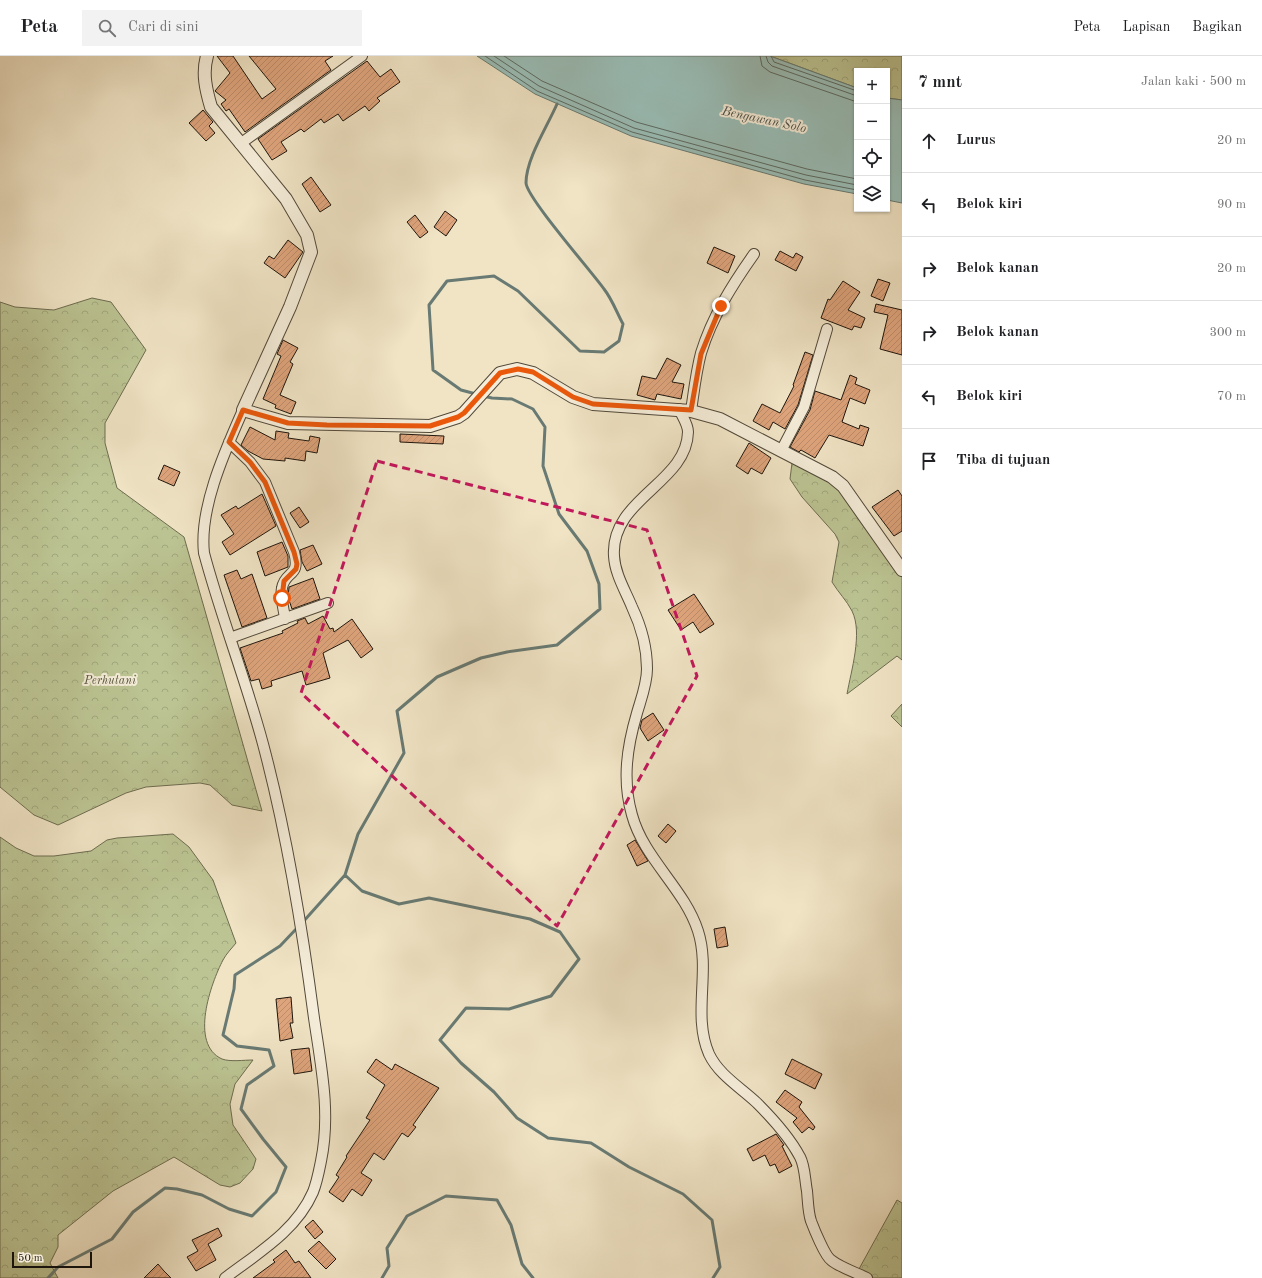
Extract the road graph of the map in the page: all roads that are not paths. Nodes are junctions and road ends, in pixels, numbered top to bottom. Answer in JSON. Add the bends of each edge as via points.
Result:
{"nodes":[{"id":1,"x":207,"y":56,"type":"edge"},
{"id":2,"x":362,"y":56,"type":"edge"},
{"id":3,"x":240,"y":144,"type":"junction"},
{"id":4,"x":754,"y":254,"type":"dead end"},
{"id":5,"x":827,"y":329,"type":"dead end"},
{"id":6,"x":243,"y":410,"type":"junction"},
{"id":7,"x":685,"y":410,"type":"junction"},
{"id":8,"x":229,"y":442,"type":"junction"},
{"id":9,"x":781,"y":451,"type":"junction"},
{"id":10,"x":902,"y":570,"type":"edge"},
{"id":11,"x":328,"y":603,"type":"dead end"},
{"id":12,"x":285,"y":619,"type":"junction"},
{"id":13,"x":230,"y":638,"type":"junction"},
{"id":14,"x":237,"y":1274,"type":"edge"},
{"id":15,"x":225,"y":1278,"type":"edge"},
{"id":16,"x":867,"y":1278,"type":"edge"}],
"edges":[{"from":1,"to":3,"type":"street","via":[[206,90],[211,107]]},
{"from":2,"to":3,"type":"street"},
{"from":3,"to":6,"type":"street","via":[[286,199],[307,235],[311,252],[290,307]]},
{"from":4,"to":7,"type":"street","via":[[711,326]]},
{"from":5,"to":9,"type":"street","via":[[804,407]]},
{"from":6,"to":7,"type":"street","via":[[288,423],[430,426],[458,417],[500,373],[518,369],[533,372],[573,397],[593,404]]},
{"from":6,"to":8,"type":"street"},
{"from":7,"to":9,"type":"street","via":[[720,419]]},
{"from":7,"to":16,"type":"street","via":[[688,431],[682,455],[633,507],[616,535],[614,553],[617,573],[637,618],[646,650],[647,673],[631,734],[625,784],[632,816],[641,838],[684,902],[698,932],[703,971],[702,1026],[709,1054],[719,1070],[758,1104],[773,1121],[802,1160],[811,1220],[829,1259]]},
{"from":8,"to":12,"type":"street","via":[[250,462],[265,482],[294,552],[296,569],[284,581],[282,588]]},
{"from":8,"to":13,"type":"street","via":[[218,466],[206,521],[204,547]]},
{"from":9,"to":10,"type":"street","via":[[832,477],[843,486]]},
{"from":11,"to":12,"type":"street"},
{"from":12,"to":13,"type":"street"},
{"from":13,"to":14,"type":"street","via":[[263,743],[281,819],[302,931],[323,1068],[326,1118],[324,1147],[314,1191],[286,1232]]},
{"from":14,"to":15,"type":"street"}]}
